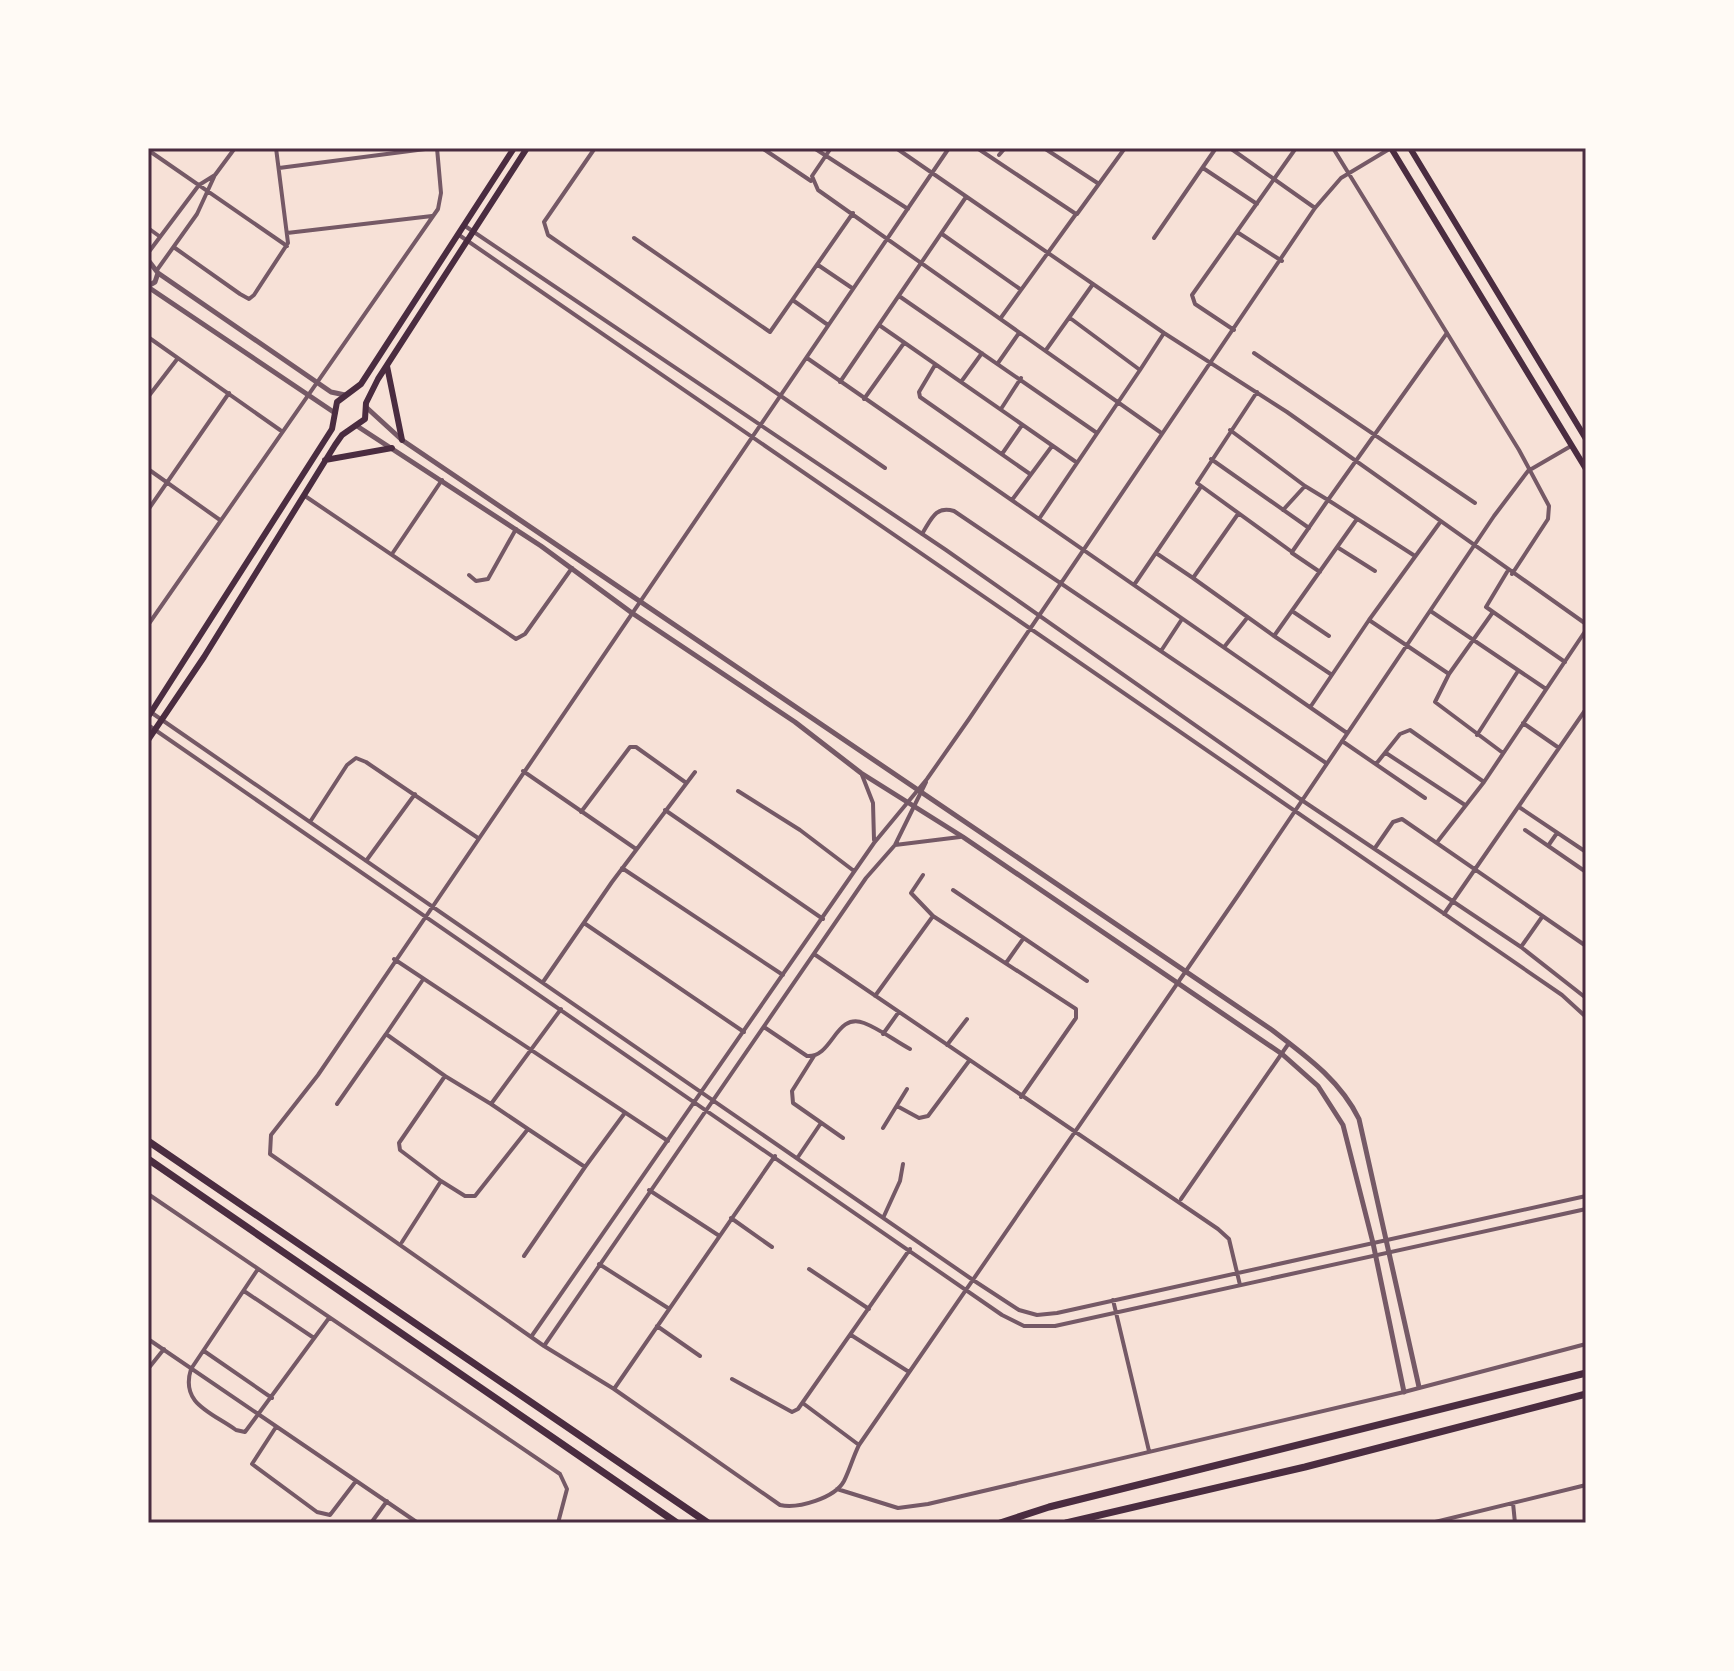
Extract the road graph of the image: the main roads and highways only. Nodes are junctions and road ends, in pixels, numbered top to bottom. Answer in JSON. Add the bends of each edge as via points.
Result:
{"nodes":[{"id":1,"x":514,"y":148,"type":"edge"},
{"id":2,"x":527,"y":148,"type":"edge"},
{"id":3,"x":1391,"y":148,"type":"edge"},
{"id":4,"x":1410,"y":148,"type":"edge"},
{"id":5,"x":387,"y":366,"type":"junction"},
{"id":6,"x":347,"y":395,"type":"junction"},
{"id":7,"x":366,"y":406,"type":"junction"},
{"id":8,"x":335,"y":414,"type":"junction"},
{"id":9,"x":354,"y":426,"type":"junction"},
{"id":10,"x":1586,"y":439,"type":"edge"},
{"id":11,"x":402,"y":440,"type":"road end"},
{"id":12,"x":392,"y":448,"type":"road end"},
{"id":13,"x":325,"y":460,"type":"junction"},
{"id":14,"x":1586,"y":469,"type":"edge"},
{"id":15,"x":149,"y":715,"type":"edge"},
{"id":16,"x":151,"y":727,"type":"edge"},
{"id":17,"x":148,"y":740,"type":"edge"},
{"id":18,"x":148,"y":1141,"type":"edge"},
{"id":19,"x":148,"y":1159,"type":"edge"},
{"id":20,"x":1586,"y":1373,"type":"edge"},
{"id":21,"x":1586,"y":1394,"type":"edge"},
{"id":22,"x":677,"y":1523,"type":"edge"},
{"id":23,"x":708,"y":1523,"type":"edge"},
{"id":24,"x":1000,"y":1523,"type":"edge"},
{"id":25,"x":1066,"y":1523,"type":"edge"}],
"edges":[{"from":1,"to":6,"type":"main road","via":[[361,384]]},
{"from":2,"to":5,"type":"main road"},
{"from":3,"to":14,"type":"main road"},
{"from":4,"to":10,"type":"main road"},
{"from":5,"to":7,"type":"main road"},
{"from":5,"to":11,"type":"main road"},
{"from":6,"to":7,"type":"main road"},
{"from":6,"to":8,"type":"main road","via":[[337,402]]},
{"from":7,"to":9,"type":"main road","via":[[365,419]]},
{"from":8,"to":9,"type":"main road","via":[[342,424]]},
{"from":8,"to":15,"type":"main road","via":[[332,429]]},
{"from":9,"to":13,"type":"main road"},
{"from":12,"to":13,"type":"main road"},
{"from":13,"to":16,"type":"main road","via":[[161,720]]},
{"from":16,"to":17,"type":"main road"},
{"from":18,"to":23,"type":"highway"},
{"from":19,"to":22,"type":"highway"},
{"from":20,"to":24,"type":"highway"},
{"from":21,"to":25,"type":"highway"}]}
